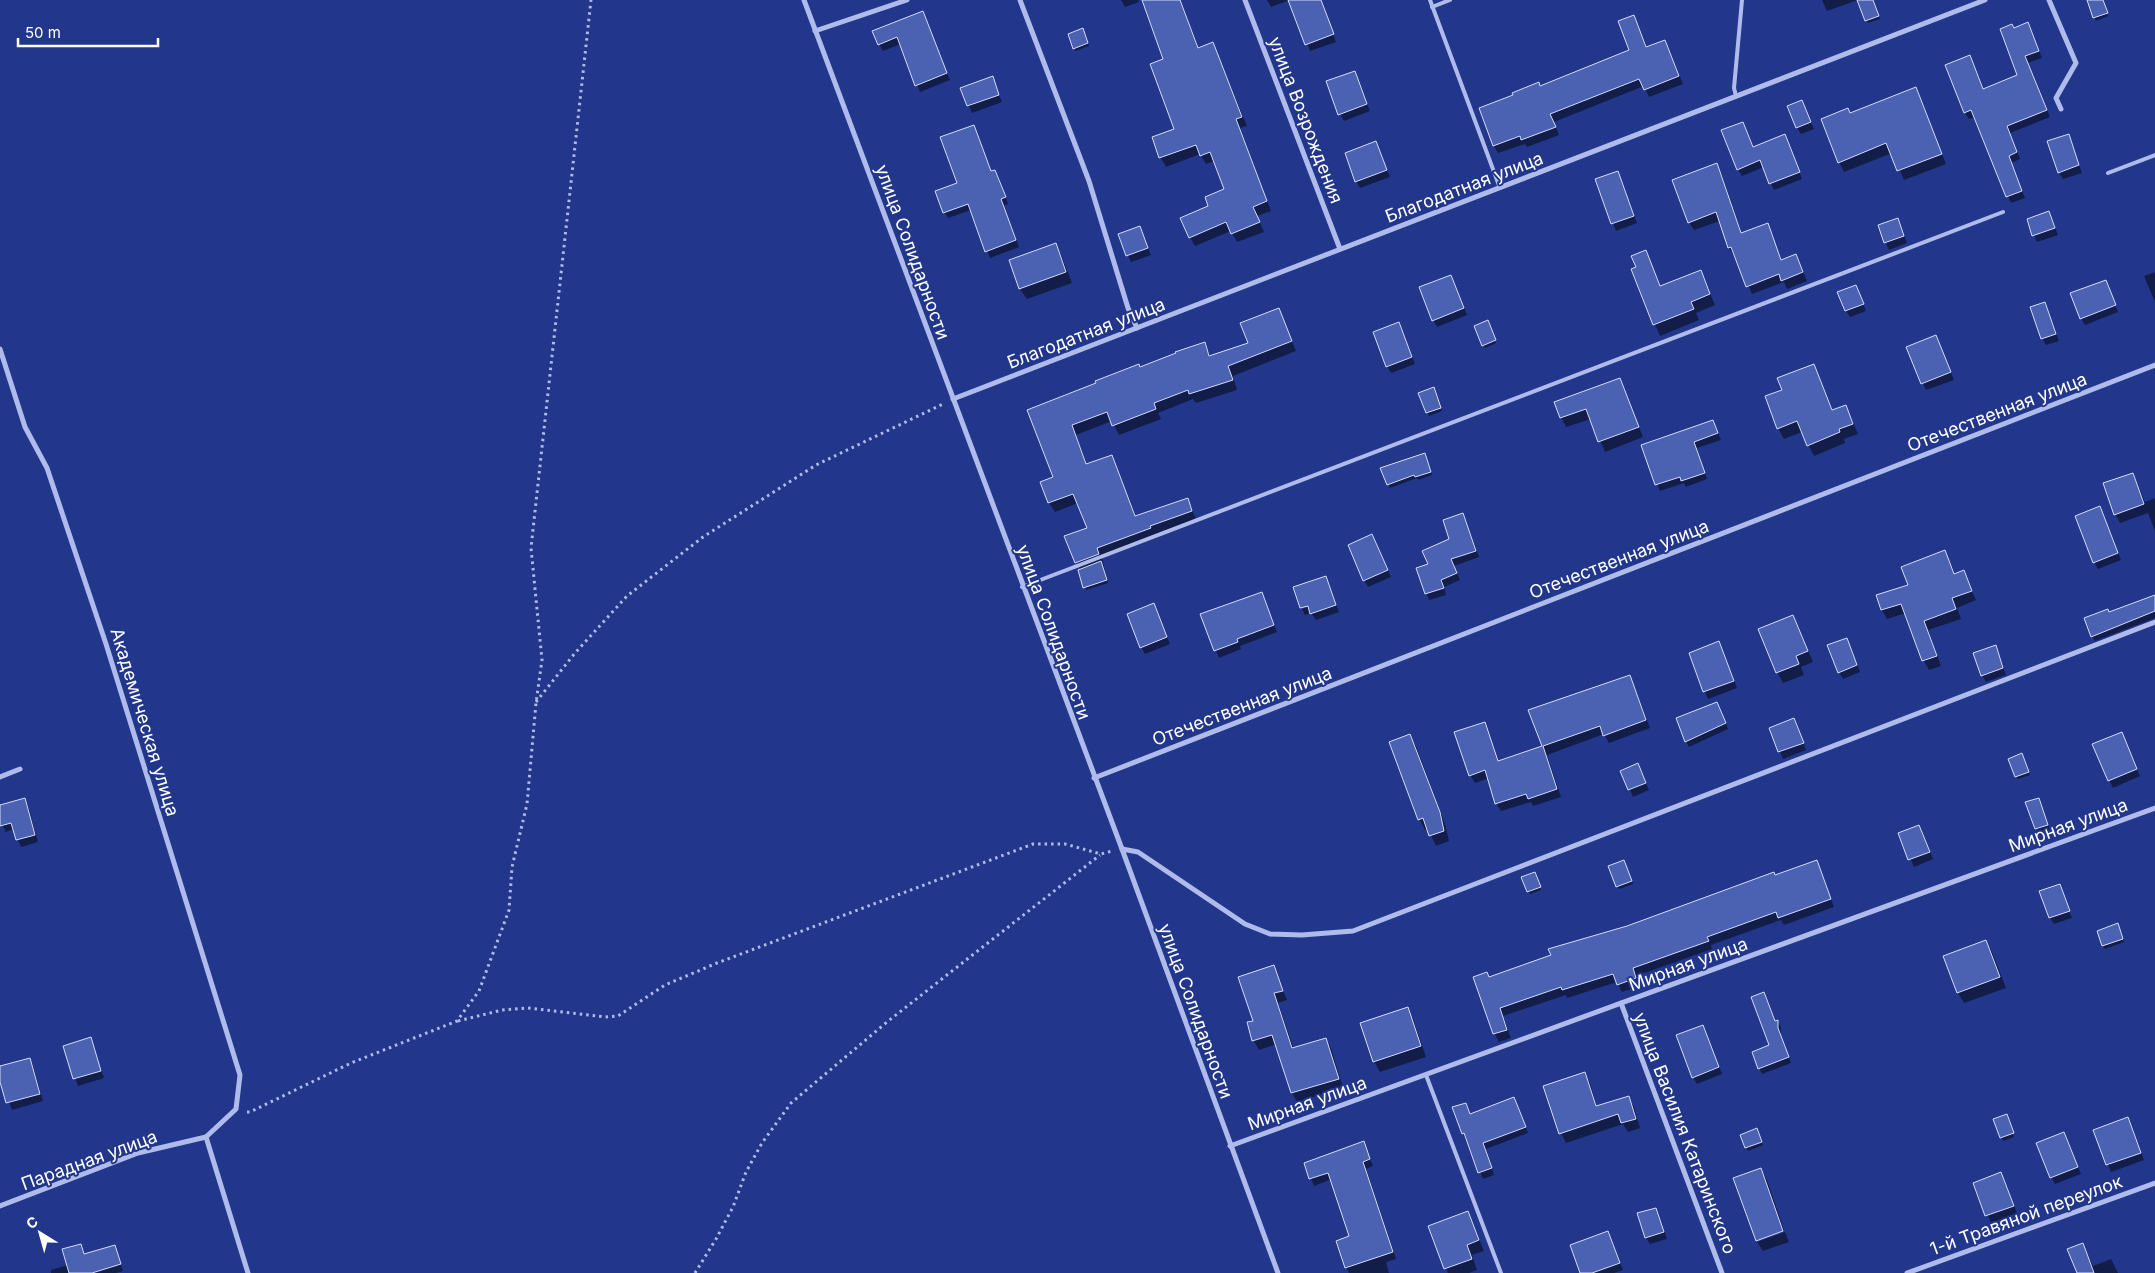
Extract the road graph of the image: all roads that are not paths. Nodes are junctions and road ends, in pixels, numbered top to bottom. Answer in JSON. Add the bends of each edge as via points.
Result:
{"nodes":[{"id":1,"x":804,"y":0,"type":"edge"},
{"id":2,"x":908,"y":0,"type":"edge"},
{"id":3,"x":1020,"y":0,"type":"edge"},
{"id":4,"x":1245,"y":0,"type":"edge"},
{"id":5,"x":1430,"y":0,"type":"edge"},
{"id":6,"x":1450,"y":0,"type":"edge"},
{"id":7,"x":1742,"y":0,"type":"edge"},
{"id":8,"x":1985,"y":0,"type":"edge"},
{"id":9,"x":2049,"y":0,"type":"edge"},
{"id":10,"x":1432,"y":7,"type":"junction"},
{"id":11,"x":816,"y":31,"type":"junction"},
{"id":12,"x":1736,"y":96,"type":"junction"},
{"id":13,"x":2061,"y":109,"type":"dead end"},
{"id":14,"x":2155,"y":156,"type":"edge"},
{"id":15,"x":2108,"y":173,"type":"dead end"},
{"id":16,"x":1500,"y":188,"type":"junction"},
{"id":17,"x":2003,"y":212,"type":"dead end"},
{"id":18,"x":1340,"y":250,"type":"junction"},
{"id":19,"x":1137,"y":328,"type":"junction"},
{"id":20,"x":0,"y":349,"type":"edge"},
{"id":21,"x":2155,"y":365,"type":"edge"},
{"id":22,"x":953,"y":400,"type":"junction"},
{"id":23,"x":1022,"y":587,"type":"junction"},
{"id":24,"x":2155,"y":622,"type":"edge"},
{"id":25,"x":20,"y":769,"type":"dead end"},
{"id":26,"x":0,"y":777,"type":"edge"},
{"id":27,"x":1094,"y":778,"type":"junction"},
{"id":28,"x":2155,"y":808,"type":"edge"},
{"id":29,"x":1122,"y":849,"type":"junction"},
{"id":30,"x":1621,"y":1003,"type":"junction"},
{"id":31,"x":1426,"y":1075,"type":"junction"},
{"id":32,"x":236,"y":1109,"type":"joint"},
{"id":33,"x":206,"y":1137,"type":"junction"},
{"id":34,"x":1230,"y":1146,"type":"junction"},
{"id":35,"x":2155,"y":1183,"type":"edge"},
{"id":36,"x":0,"y":1206,"type":"edge"},
{"id":37,"x":248,"y":1273,"type":"edge"},
{"id":38,"x":1278,"y":1273,"type":"edge"},
{"id":39,"x":1501,"y":1273,"type":"edge"},
{"id":40,"x":1722,"y":1273,"type":"edge"},
{"id":41,"x":1907,"y":1273,"type":"edge"}],
"edges":[{"from":1,"to":11,"type":"street","name":"улица Солидарности"},
{"from":2,"to":11,"type":"street"},
{"from":3,"to":19,"type":"street","via":[[1089,182]]},
{"from":4,"to":18,"type":"street","name":"улица Возрождения"},
{"from":5,"to":10,"type":"lane"},
{"from":6,"to":10,"type":"lane"},
{"from":7,"to":12,"type":"lane"},
{"from":8,"to":12,"type":"street","name":"Благодатная улица"},
{"from":9,"to":13,"type":"street","via":[[2076,63],[2056,98]]},
{"from":10,"to":16,"type":"lane"},
{"from":11,"to":22,"type":"street","name":"улица Солидарности"},
{"from":12,"to":16,"type":"street","name":"Благодатная улица"},
{"from":14,"to":15,"type":"lane"},
{"from":16,"to":18,"type":"street","name":"Благодатная улица"},
{"from":17,"to":23,"type":"lane"},
{"from":18,"to":19,"type":"street","name":"Благодатная улица"},
{"from":19,"to":22,"type":"street","name":"Благодатная улица"},
{"from":20,"to":32,"type":"street","name":"Академическая улица","via":[[25,427],[47,468],[97,616],[232,1047],[240,1075]]},
{"from":21,"to":27,"type":"street","name":"Отечественная улица"},
{"from":22,"to":23,"type":"street","name":"улица Солидарности"},
{"from":23,"to":27,"type":"street","name":"улица Солидарности"},
{"from":24,"to":29,"type":"street","via":[[1352,930],[1302,935],[1270,934],[1245,924],[1138,852]]},
{"from":25,"to":26,"type":"street"},
{"from":27,"to":29,"type":"street","name":"улица Солидарности"},
{"from":28,"to":30,"type":"street","name":"Мирная улица"},
{"from":29,"to":34,"type":"street","name":"улица Солидарности"},
{"from":30,"to":31,"type":"street","name":"Мирная улица"},
{"from":30,"to":40,"type":"street","name":"улица Василия Катаринского"},
{"from":31,"to":34,"type":"street","name":"Мирная улица"},
{"from":31,"to":39,"type":"lane"},
{"from":32,"to":33,"type":"street","name":"Парадная улица"},
{"from":33,"to":36,"type":"street","name":"Парадная улица","via":[[138,1153]]},
{"from":33,"to":37,"type":"street"},
{"from":34,"to":38,"type":"street","name":"улица Солидарности"},
{"from":35,"to":41,"type":"street","name":"1-й Травяной переулок"}]}
